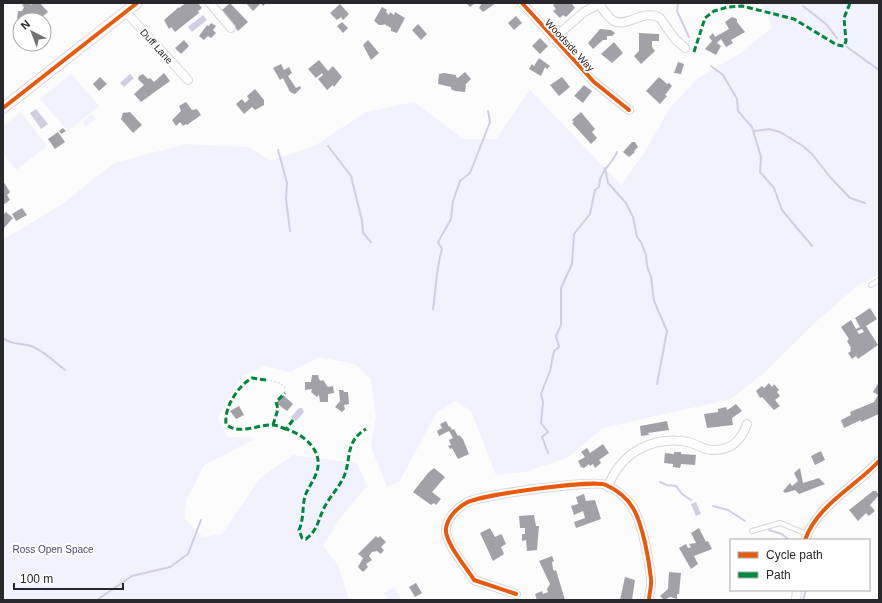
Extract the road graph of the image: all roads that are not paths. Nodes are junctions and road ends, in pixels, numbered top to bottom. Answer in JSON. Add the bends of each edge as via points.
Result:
{"nodes":[{"id":1,"x":137,"y":3,"type":"edge"},
{"id":2,"x":210,"y":3,"type":"edge"},
{"id":3,"x":522,"y":3,"type":"edge"},
{"id":4,"x":600,"y":4,"type":"edge"},
{"id":5,"x":126,"y":12,"type":"junction"},
{"id":6,"x":231,"y":28,"type":"dead end"},
{"id":7,"x":553,"y":39,"type":"junction"},
{"id":8,"x":685,"y":48,"type":"dead end"},
{"id":9,"x":188,"y":80,"type":"dead end"},
{"id":10,"x":3,"y":108,"type":"edge"},
{"id":11,"x":629,"y":110,"type":"dead end"},
{"id":12,"x":879,"y":280,"type":"edge"},
{"id":13,"x":871,"y":285,"type":"dead end"},
{"id":14,"x":747,"y":424,"type":"dead end"},
{"id":15,"x":879,"y":461,"type":"edge"},
{"id":16,"x":608,"y":487,"type":"junction"},
{"id":17,"x":752,"y":531,"type":"dead end"},
{"id":18,"x":806,"y":537,"type":"edge"},
{"id":19,"x":516,"y":594,"type":"dead end"},
{"id":20,"x":649,"y":600,"type":"edge"}],
"edges":[{"from":1,"to":5,"type":"street"},
{"from":2,"to":6,"type":"street"},
{"from":3,"to":7,"type":"street","name":"Woodside Way"},
{"from":4,"to":7,"type":"street","via":[[584,12]]},
{"from":4,"to":8,"type":"street","via":[[613,21],[657,16]]},
{"from":5,"to":9,"type":"street","name":"Duff Lane"},
{"from":5,"to":10,"type":"street"},
{"from":7,"to":11,"type":"street","name":"Woodside Way","via":[[594,82]]},
{"from":12,"to":13,"type":"lane"},
{"from":14,"to":16,"type":"street","via":[[736,444],[720,449],[710,450],[688,442],[661,441],[649,444],[630,454],[620,464]]},
{"from":15,"to":18,"type":"street","via":[[831,503]]},
{"from":16,"to":19,"type":"street","via":[[606,484],[586,484],[512,492],[466,503],[453,513],[446,529],[452,550],[462,560],[474,580]]},
{"from":16,"to":20,"type":"street","via":[[622,494],[639,522],[651,580]]},
{"from":17,"to":18,"type":"lane","via":[[780,523]]}]}
